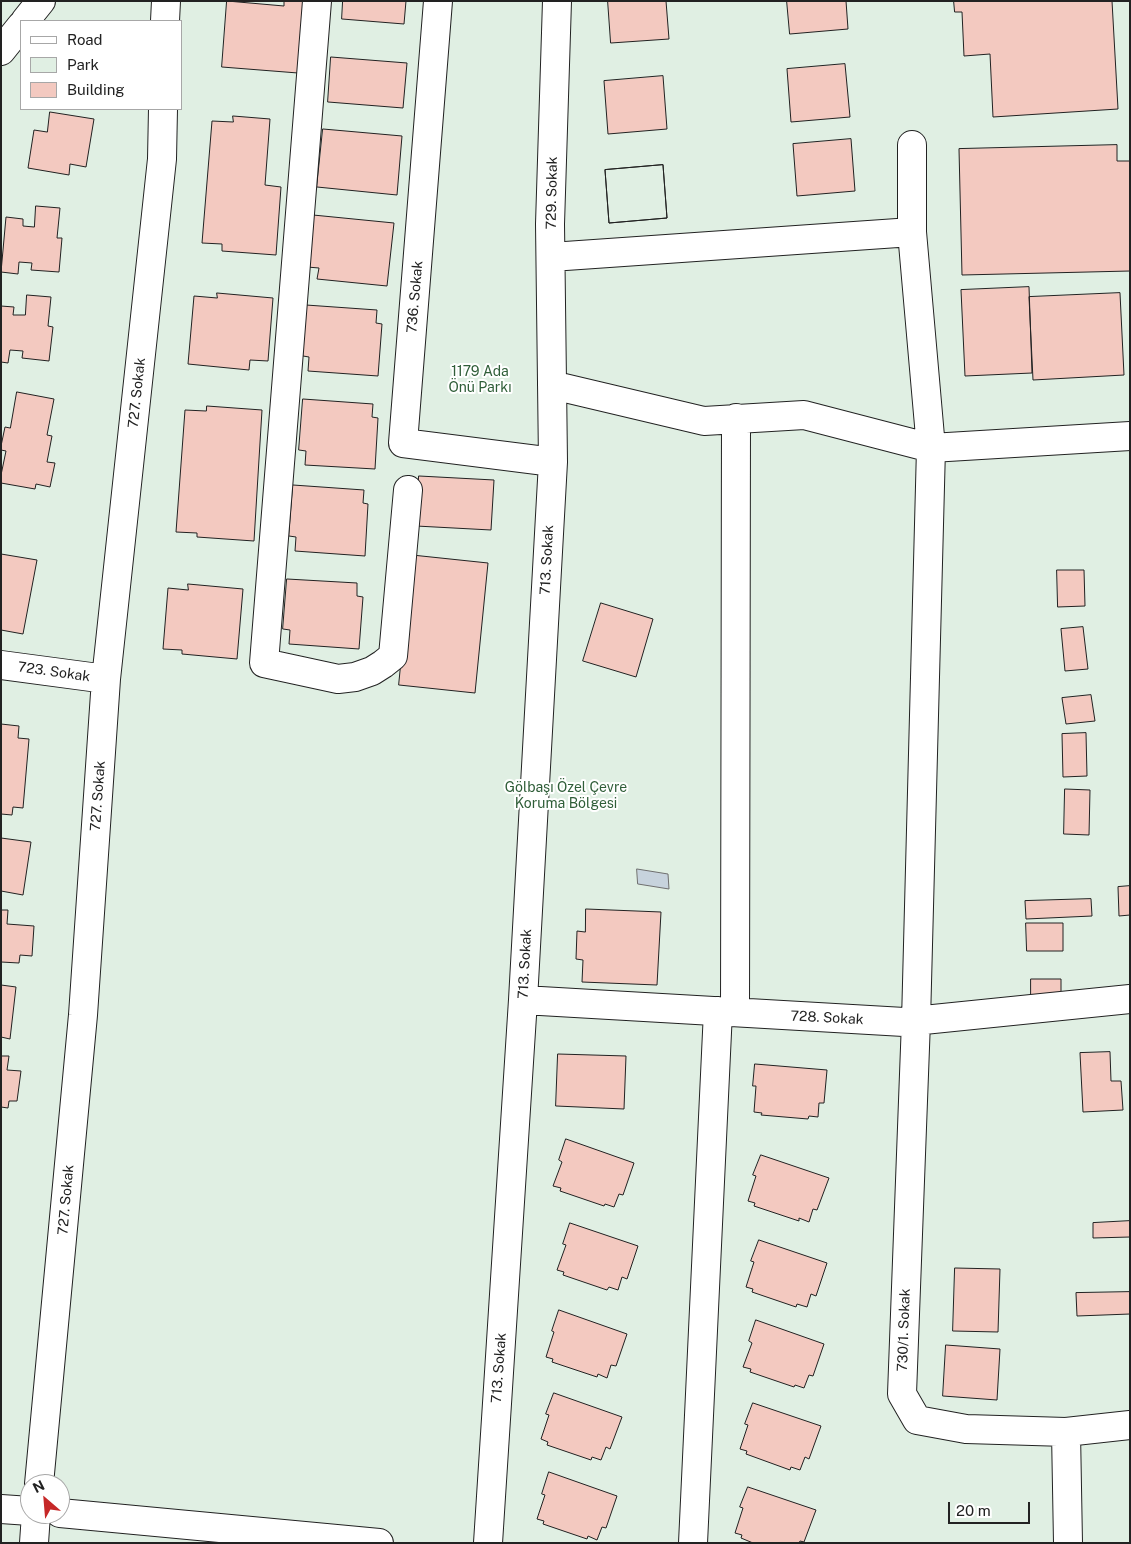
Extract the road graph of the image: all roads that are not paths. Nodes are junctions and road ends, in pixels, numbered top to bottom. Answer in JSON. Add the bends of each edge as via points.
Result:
{"nodes":[{"id":1,"x":41,"y":1,"type":"edge"},
{"id":2,"x":166,"y":1,"type":"edge"},
{"id":3,"x":317,"y":1,"type":"edge"},
{"id":4,"x":438,"y":1,"type":"edge"},
{"id":5,"x":558,"y":1,"type":"edge"},
{"id":6,"x":26,"y":20,"type":"edge"},
{"id":7,"x":165,"y":20,"type":"edge"},
{"id":8,"x":20,"y":27,"type":"edge"},
{"id":9,"x":1,"y":51,"type":"edge"},
{"id":10,"x":163,"y":110,"type":"edge"},
{"id":11,"x":912,"y":145,"type":"dead end"},
{"id":12,"x":912,"y":232,"type":"junction"},
{"id":13,"x":551,"y":258,"type":"junction"},
{"id":14,"x":552,"y":385,"type":"junction"},
{"id":15,"x":736,"y":418,"type":"junction"},
{"id":16,"x":1130,"y":436,"type":"edge"},
{"id":17,"x":931,"y":448,"type":"junction"},
{"id":18,"x":553,"y":462,"type":"junction"},
{"id":19,"x":408,"y":490,"type":"dead end"},
{"id":20,"x":1,"y":665,"type":"edge"},
{"id":21,"x":106,"y":679,"type":"junction"},
{"id":22,"x":1130,"y":998,"type":"edge"},
{"id":23,"x":523,"y":1000,"type":"junction"},
{"id":24,"x":727,"y":1012,"type":"junction"},
{"id":25,"x":916,"y":1021,"type":"junction"},
{"id":26,"x":1130,"y":1425,"type":"edge"},
{"id":27,"x":1066,"y":1432,"type":"junction"},
{"id":28,"x":40,"y":1474,"type":"edge"},
{"id":29,"x":1,"y":1508,"type":"edge"},
{"id":30,"x":20,"y":1510,"type":"edge"},
{"id":31,"x":70,"y":1515,"type":"edge"},
{"id":32,"x":35,"y":1524,"type":"edge"},
{"id":33,"x":34,"y":1543,"type":"edge"},
{"id":34,"x":379,"y":1543,"type":"edge"},
{"id":35,"x":488,"y":1543,"type":"edge"},
{"id":36,"x":694,"y":1543,"type":"edge"},
{"id":37,"x":1068,"y":1543,"type":"edge"}],
"edges":[{"from":1,"to":6,"type":"street"},
{"from":2,"to":7,"type":"street"},
{"from":3,"to":19,"type":"street","via":[[264,663],[338,679],[372,671],[393,656]]},
{"from":4,"to":18,"type":"street","name":"736. Sokak","via":[[403,443]]},
{"from":5,"to":13,"type":"street","name":"729. Sokak"},
{"from":8,"to":9,"type":"street"},
{"from":10,"to":21,"type":"street","name":"727. Sokak","via":[[162,159]]},
{"from":11,"to":12,"type":"street","name":"730/1. Sokak"},
{"from":12,"to":13,"type":"street"},
{"from":12,"to":17,"type":"street","name":"730/1. Sokak"},
{"from":13,"to":14,"type":"street","name":"729. Sokak"},
{"from":14,"to":15,"type":"street","via":[[704,421]]},
{"from":14,"to":18,"type":"street","name":"713. Sokak"},
{"from":15,"to":17,"type":"street","via":[[804,415]]},
{"from":15,"to":24,"type":"street"},
{"from":16,"to":17,"type":"street"},
{"from":17,"to":25,"type":"street","name":"730/1. Sokak"},
{"from":18,"to":23,"type":"street","name":"713. Sokak"},
{"from":20,"to":21,"type":"street","name":"723. Sokak"},
{"from":21,"to":28,"type":"street","name":"727. Sokak","via":[[83,1015]]},
{"from":22,"to":25,"type":"street","name":"728. Sokak"},
{"from":23,"to":24,"type":"street","name":"728. Sokak"},
{"from":23,"to":35,"type":"street","name":"713. Sokak"},
{"from":24,"to":25,"type":"street","name":"728. Sokak"},
{"from":24,"to":36,"type":"street"},
{"from":25,"to":27,"type":"street","name":"730/1. Sokak","via":[[902,1394],[917,1420],[966,1429]]},
{"from":26,"to":27,"type":"street","name":"730/1. Sokak"},
{"from":27,"to":37,"type":"street"},
{"from":29,"to":30,"type":"street"},
{"from":31,"to":34,"type":"street"},
{"from":32,"to":33,"type":"street"}]}
